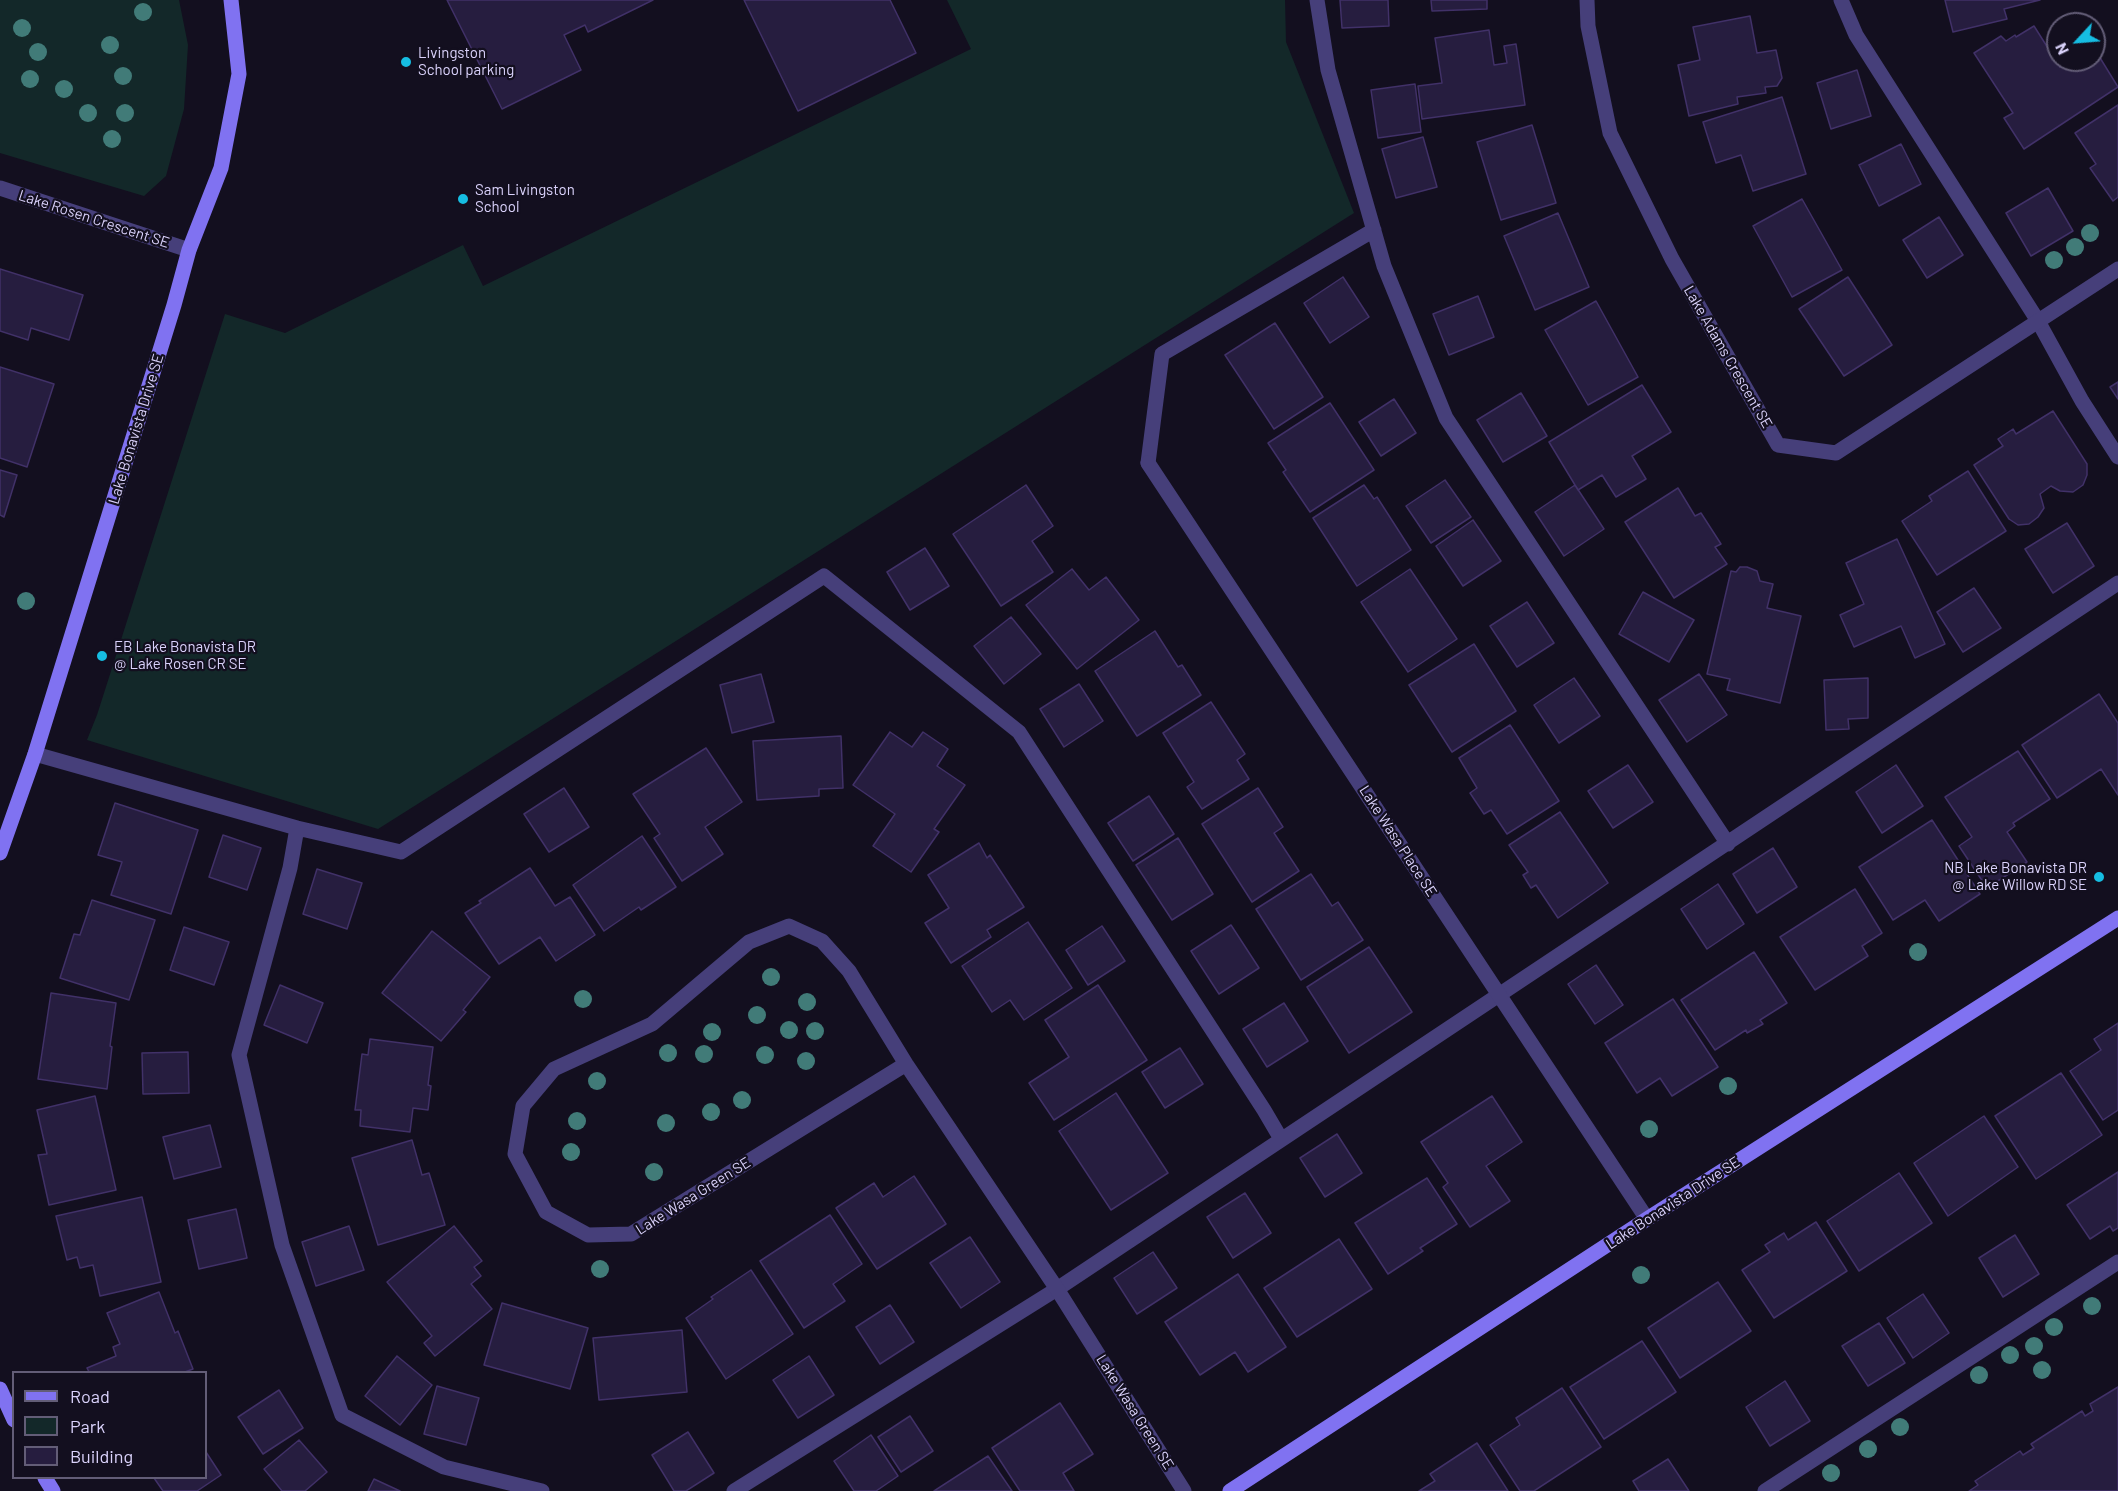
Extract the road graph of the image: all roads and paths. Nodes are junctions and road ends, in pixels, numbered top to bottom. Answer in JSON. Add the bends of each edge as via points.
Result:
{"nodes":[{"id":1,"x":231,"y":0,"type":"edge"},
{"id":2,"x":1317,"y":0,"type":"edge"},
{"id":3,"x":1587,"y":0,"type":"edge"},
{"id":4,"x":1841,"y":0,"type":"edge"},
{"id":5,"x":0,"y":188,"type":"edge"},
{"id":6,"x":1374,"y":230,"type":"junction"},
{"id":7,"x":189,"y":250,"type":"junction"},
{"id":8,"x":2118,"y":269,"type":"edge"},
{"id":9,"x":2038,"y":321,"type":"junction"},
{"id":10,"x":2118,"y":457,"type":"edge"},
{"id":11,"x":2118,"y":583,"type":"edge"},
{"id":12,"x":35,"y":754,"type":"junction"},
{"id":13,"x":297,"y":828,"type":"junction"},
{"id":14,"x":1728,"y":844,"type":"junction"},
{"id":15,"x":0,"y":853,"type":"edge"},
{"id":16,"x":2118,"y":918,"type":"edge"},
{"id":17,"x":1499,"y":995,"type":"junction"},
{"id":18,"x":906,"y":1064,"type":"junction"},
{"id":19,"x":1281,"y":1139,"type":"junction"},
{"id":20,"x":1647,"y":1219,"type":"junction"},
{"id":21,"x":2118,"y":1262,"type":"edge"},
{"id":22,"x":1057,"y":1289,"type":"junction"},
{"id":23,"x":0,"y":1389,"type":"edge"},
{"id":24,"x":12,"y":1416,"type":"edge"},
{"id":25,"x":542,"y":1491,"type":"edge"},
{"id":26,"x":734,"y":1491,"type":"edge"},
{"id":27,"x":1184,"y":1491,"type":"edge"},
{"id":28,"x":1230,"y":1491,"type":"edge"},
{"id":29,"x":1765,"y":1491,"type":"edge"}],
"edges":[{"from":1,"to":7,"type":"street","name":"Lake Bonavista Drive SE","via":[[239,74],[221,168]]},
{"from":2,"to":6,"type":"street","via":[[1328,70]]},
{"from":3,"to":9,"type":"street","name":"Lake Adams Crescent SE","via":[[1588,26],[1610,133],[1672,259],[1778,446],[1836,453]]},
{"from":4,"to":9,"type":"street","via":[[1856,35]]},
{"from":5,"to":7,"type":"street","name":"Lake Rosen Crescent SE"},
{"from":6,"to":14,"type":"street","via":[[1384,266],[1446,418]]},
{"from":6,"to":17,"type":"street","name":"Lake Wasa Place SE","via":[[1162,354],[1148,463]]},
{"from":7,"to":12,"type":"street","name":"Lake Bonavista Drive SE"},
{"from":8,"to":9,"type":"street","name":"Lake Adams Crescent SE"},
{"from":9,"to":10,"type":"street"},
{"from":11,"to":14,"type":"street"},
{"from":12,"to":13,"type":"street"},
{"from":12,"to":15,"type":"street","name":"Lake Bonavista Drive SE"},
{"from":13,"to":19,"type":"street","via":[[401,852],[824,576],[1019,732]]},
{"from":13,"to":25,"type":"street","via":[[290,868],[239,1055],[282,1245],[342,1415],[444,1467]]},
{"from":14,"to":17,"type":"street"},
{"from":16,"to":20,"type":"street","name":"Lake Bonavista Drive SE"},
{"from":17,"to":19,"type":"street"},
{"from":17,"to":20,"type":"street","name":"Lake Wasa Place SE"},
{"from":18,"to":18,"type":"street","name":"Lake Wasa Green SE","via":[[849,971],[822,941],[789,926],[749,942],[652,1024],[554,1069],[523,1106],[515,1154],[546,1212],[588,1235],[631,1234]]},
{"from":18,"to":22,"type":"street","name":"Lake Wasa Green SE"},
{"from":19,"to":22,"type":"street"},
{"from":20,"to":28,"type":"street","name":"Lake Bonavista Drive SE"},
{"from":21,"to":29,"type":"street"},
{"from":22,"to":26,"type":"street"},
{"from":22,"to":27,"type":"street","name":"Lake Wasa Green SE"},
{"from":23,"to":24,"type":"street"}]}
